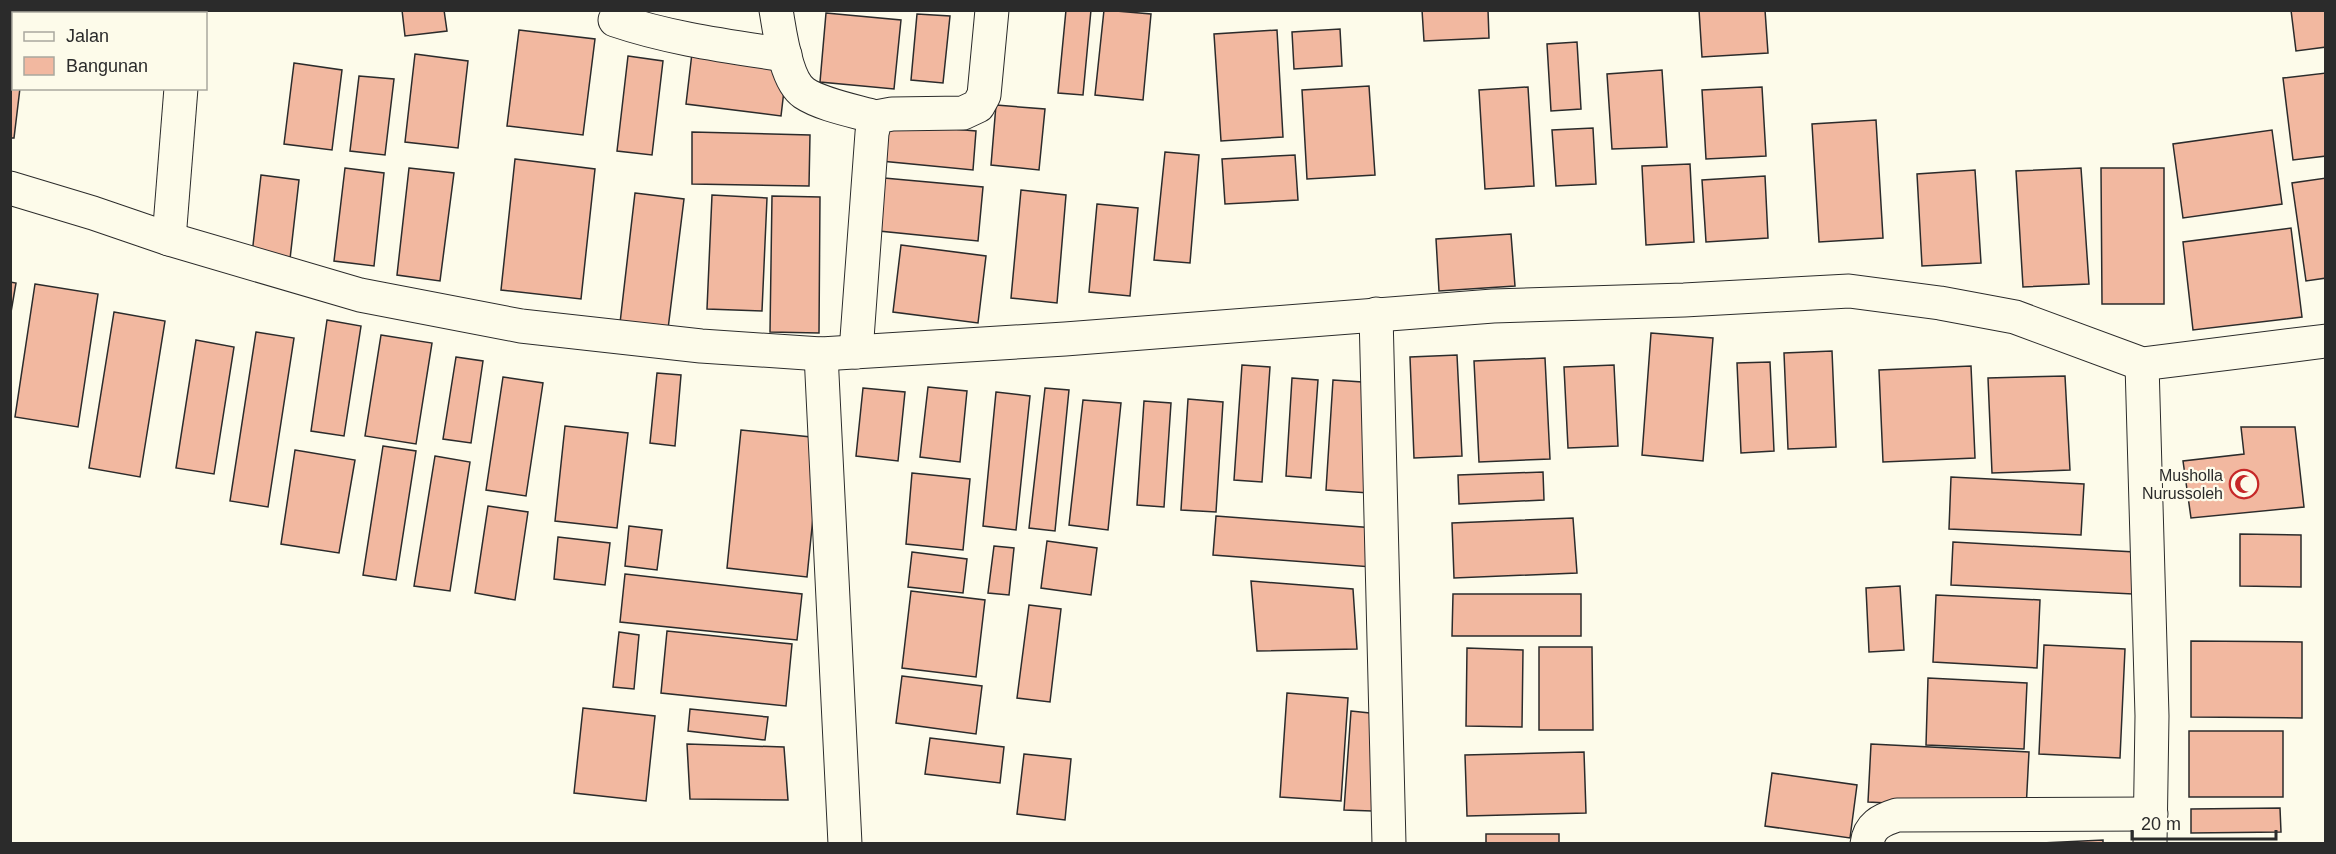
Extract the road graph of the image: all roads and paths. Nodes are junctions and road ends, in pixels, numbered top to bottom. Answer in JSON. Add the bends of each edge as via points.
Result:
{"nodes":[{"id":1,"x":776,"y":10,"type":"edge"},
{"id":2,"x":992,"y":10,"type":"edge"},
{"id":3,"x":615,"y":20,"type":"dead end"},
{"id":4,"x":784,"y":55,"type":"junction"},
{"id":5,"x":181,"y":90,"type":"edge"},
{"id":6,"x":876,"y":117,"type":"junction"},
{"id":7,"x":10,"y":188,"type":"edge"},
{"id":8,"x":169,"y":239,"type":"junction"},
{"id":9,"x":1376,"y":314,"type":"junction"},
{"id":10,"x":2325,"y":341,"type":"edge"},
{"id":11,"x":856,"y":352,"type":"junction"},
{"id":12,"x":821,"y":354,"type":"junction"},
{"id":13,"x":2142,"y":364,"type":"junction"},
{"id":14,"x":2151,"y":829,"type":"edge"},
{"id":15,"x":845,"y":843,"type":"edge"},
{"id":16,"x":1389,"y":843,"type":"edge"},
{"id":17,"x":1867,"y":843,"type":"edge"}],
"edges":[{"from":1,"to":4,"type":"street"},
{"from":2,"to":6,"type":"street","via":[[984,95],[978,106],[963,113]]},
{"from":3,"to":4,"type":"street","via":[[686,40]]},
{"from":4,"to":6,"type":"street","via":[[802,92]]},
{"from":5,"to":8,"type":"street"},
{"from":6,"to":11,"type":"street"},
{"from":7,"to":8,"type":"street"},
{"from":8,"to":12,"type":"street","via":[[360,295],[521,326],[701,346]]},
{"from":9,"to":11,"type":"street"},
{"from":9,"to":13,"type":"street","via":[[1849,291],[2015,317]]},
{"from":9,"to":16,"type":"street"},
{"from":10,"to":13,"type":"street"},
{"from":11,"to":12,"type":"street"},
{"from":12,"to":15,"type":"street"},
{"from":13,"to":14,"type":"street","via":[[2152,716]]},
{"from":14,"to":17,"type":"street","via":[[1897,815],[1879,820]]}]}
